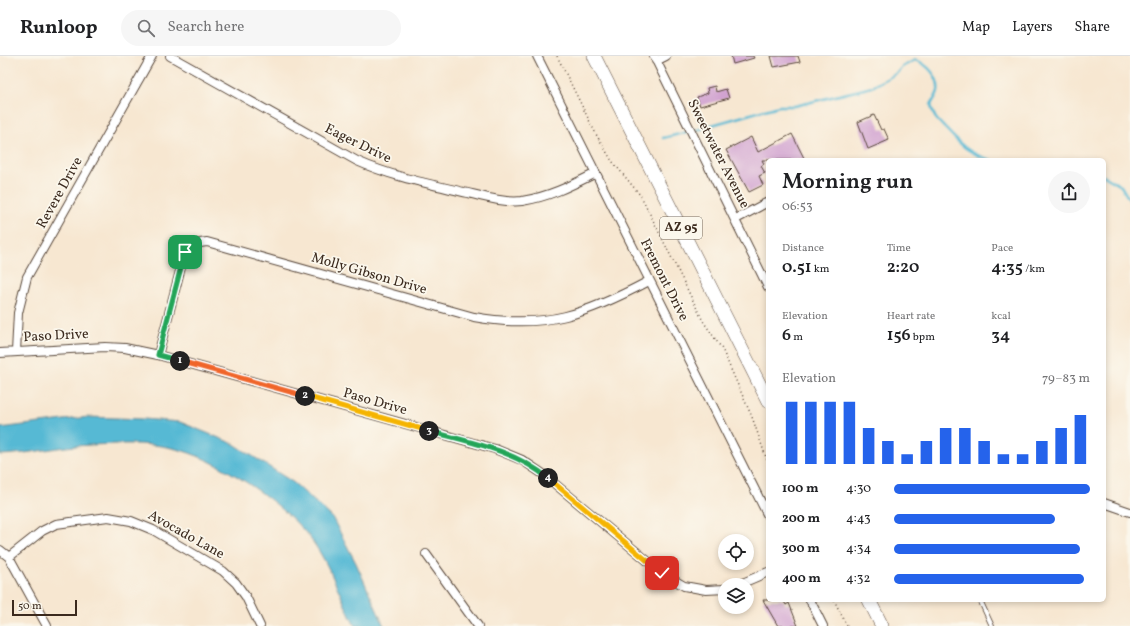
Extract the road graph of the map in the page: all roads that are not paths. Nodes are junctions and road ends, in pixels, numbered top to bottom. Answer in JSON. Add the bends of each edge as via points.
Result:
{"nodes":[{"id":1,"x":152,"y":56,"type":"edge"},
{"id":2,"x":170,"y":56,"type":"edge"},
{"id":3,"x":537,"y":56,"type":"edge"},
{"id":4,"x":594,"y":56,"type":"edge"},
{"id":5,"x":666,"y":56,"type":"edge"},
{"id":6,"x":655,"y":59,"type":"edge"},
{"id":7,"x":596,"y":173,"type":"junction"},
{"id":8,"x":766,"y":203,"type":"edge"},
{"id":9,"x":736,"y":218,"type":"junction"},
{"id":10,"x":649,"y":281,"type":"junction"},
{"id":11,"x":766,"y":283,"type":"edge"},
{"id":12,"x":16,"y":352,"type":"junction"},
{"id":13,"x":0,"y":353,"type":"edge"},
{"id":14,"x":158,"y":355,"type":"junction"},
{"id":15,"x":766,"y":397,"type":"edge"},
{"id":16,"x":1106,"y":504,"type":"edge"},
{"id":17,"x":766,"y":512,"type":"edge"},
{"id":18,"x":1130,"y":512,"type":"edge"},
{"id":19,"x":0,"y":550,"type":"edge"},
{"id":20,"x":426,"y":554,"type":"dead end"},
{"id":21,"x":9,"y":557,"type":"junction"},
{"id":22,"x":766,"y":573,"type":"edge"},
{"id":23,"x":754,"y":578,"type":"edge"},
{"id":24,"x":718,"y":589,"type":"edge"},
{"id":25,"x":811,"y":602,"type":"edge"},
{"id":26,"x":870,"y":602,"type":"edge"},
{"id":27,"x":981,"y":602,"type":"edge"},
{"id":28,"x":47,"y":626,"type":"edge"},
{"id":29,"x":260,"y":626,"type":"edge"},
{"id":30,"x":478,"y":626,"type":"edge"},
{"id":31,"x":823,"y":626,"type":"edge"},
{"id":32,"x":882,"y":626,"type":"edge"},
{"id":33,"x":992,"y":626,"type":"edge"}],
"edges":[{"from":1,"to":12,"type":"street","name":"Revere Drive","via":[[27,277],[18,313]]},
{"from":2,"to":7,"type":"street","name":"Eager Drive","via":[[357,161],[402,178],[494,199],[520,201],[559,191]]},
{"from":3,"to":7,"type":"street","name":"Fremont Drive"},
{"from":4,"to":15,"type":"highway","number":"AZ 95"},
{"from":5,"to":6,"type":"street"},
{"from":6,"to":9,"type":"street","name":"Sweetwater Avenue"},
{"from":7,"to":10,"type":"street","name":"Fremont Drive"},
{"from":8,"to":9,"type":"street"},
{"from":9,"to":11,"type":"street","name":"Sweetwater Avenue"},
{"from":10,"to":14,"type":"street","name":"Molly Gibson Drive","via":[[611,301],[556,319],[533,322],[496,321],[207,242],[193,244],[185,252]]},
{"from":10,"to":17,"type":"street","name":"Fremont Drive"},
{"from":12,"to":13,"type":"street","name":"Paso Drive"},
{"from":12,"to":14,"type":"street","name":"Paso Drive","via":[[105,347]]},
{"from":14,"to":24,"type":"street","name":"Paso Drive","via":[[502,452],[522,460],[543,474],[662,573],[684,586],[706,590]]},
{"from":16,"to":18,"type":"street"},
{"from":19,"to":21,"type":"street"},
{"from":20,"to":30,"type":"street"},
{"from":21,"to":28,"type":"street"},
{"from":21,"to":29,"type":"street","name":"Avocado Lane","via":[[42,531],[56,524],[108,517],[131,521],[154,530],[223,571],[246,597]]},
{"from":22,"to":23,"type":"street"},
{"from":25,"to":31,"type":"street"},
{"from":26,"to":32,"type":"highway"},
{"from":27,"to":33,"type":"lane"}]}
